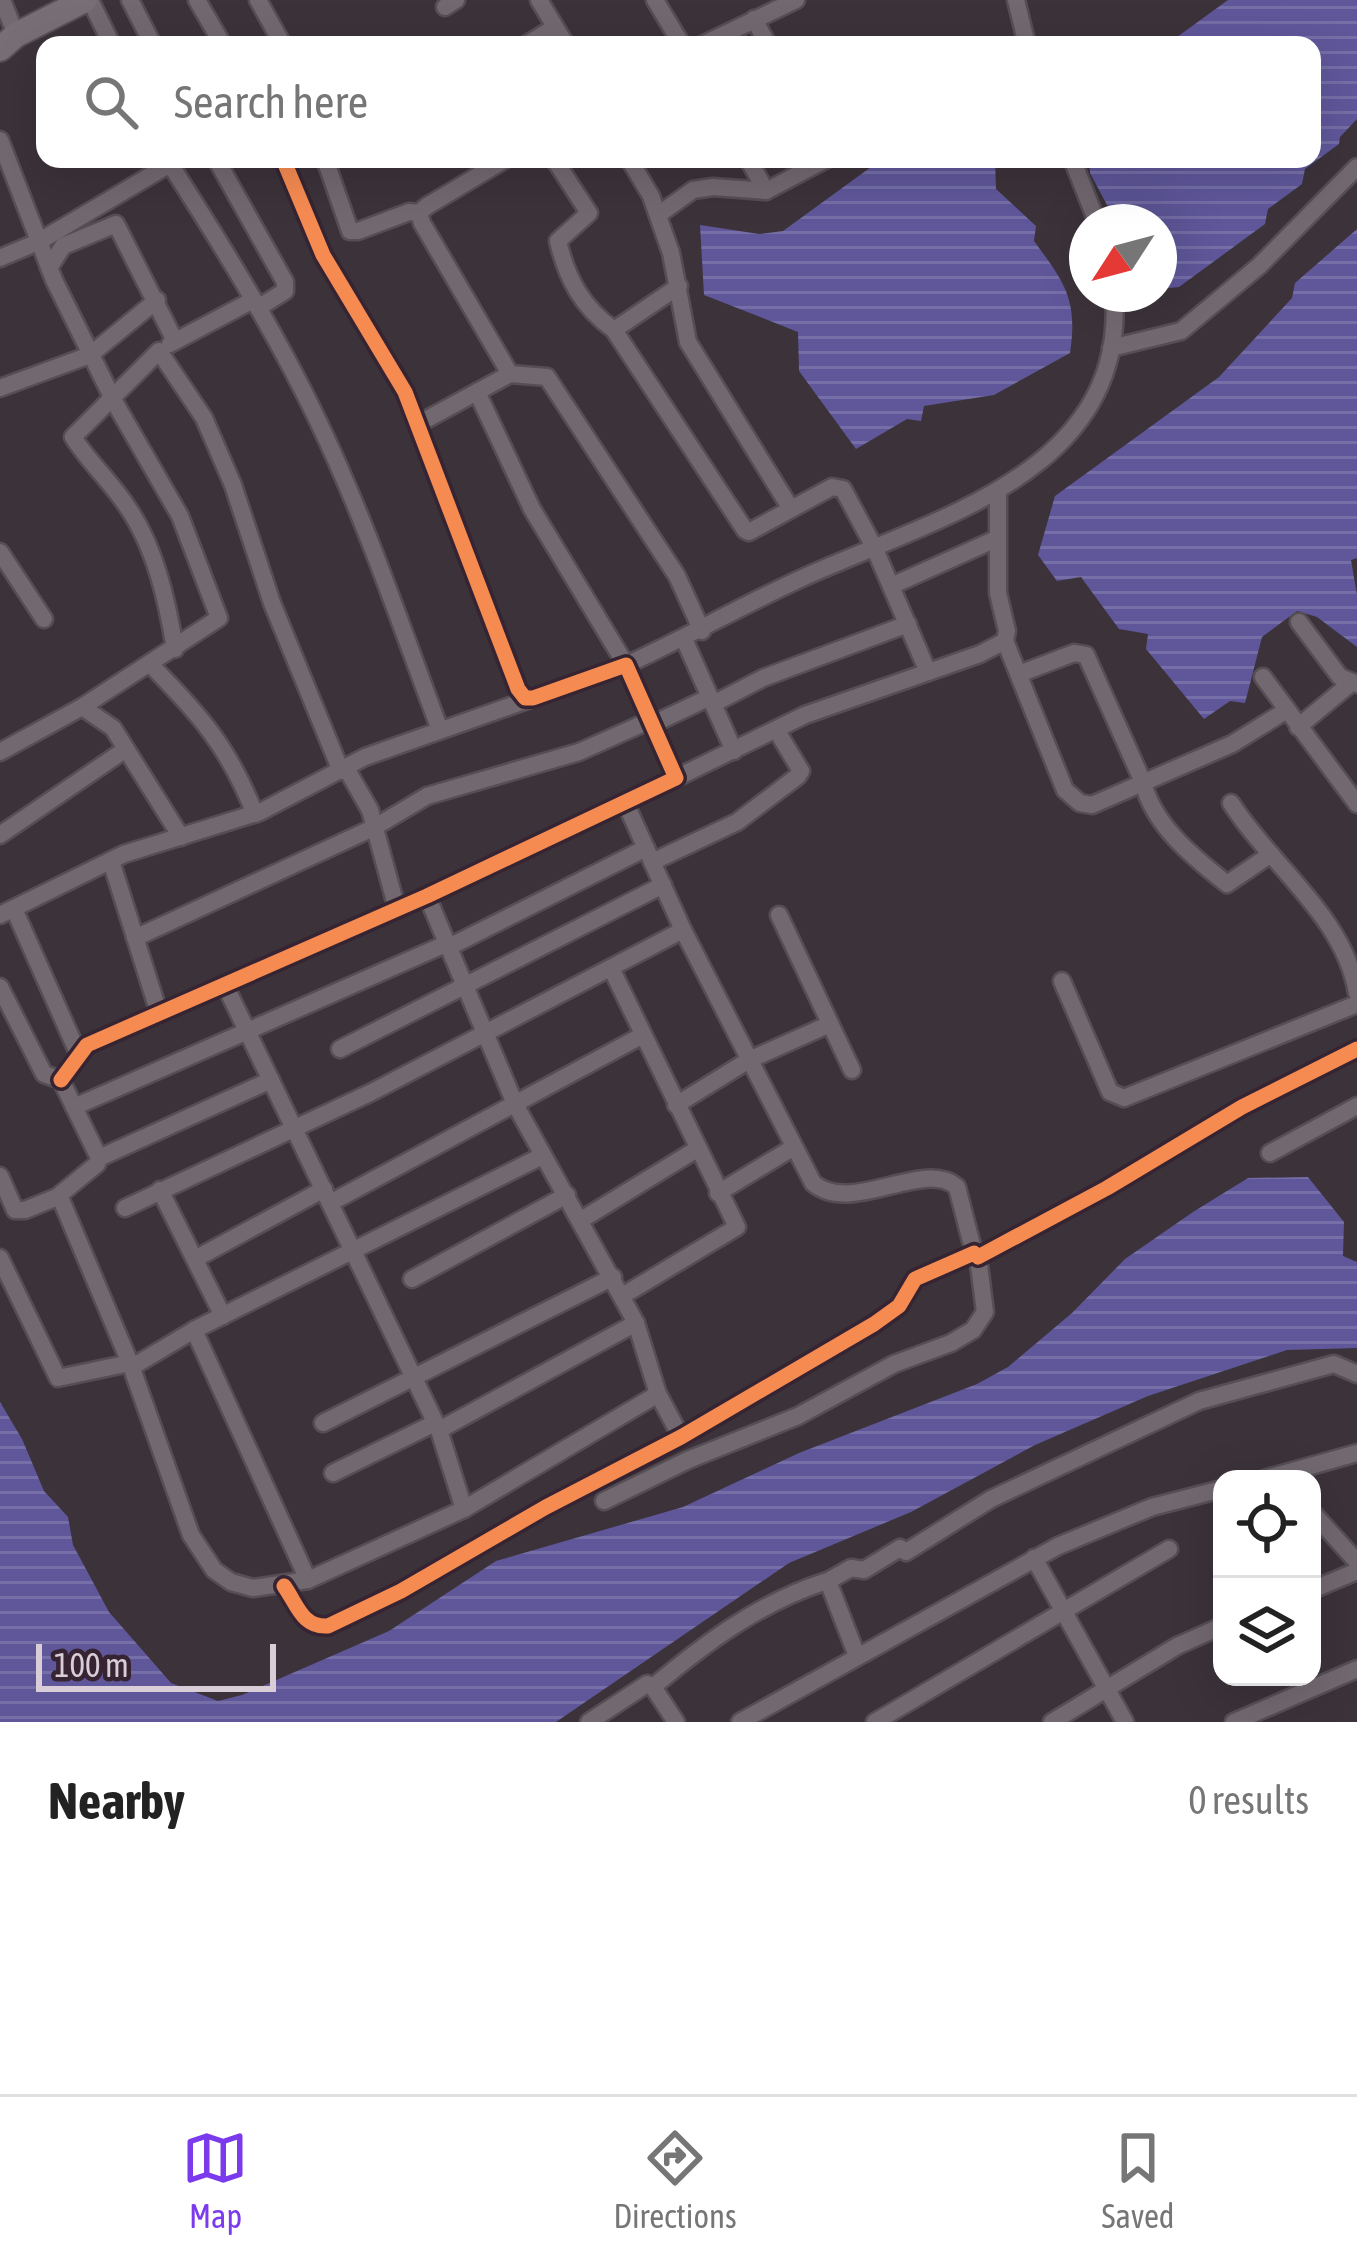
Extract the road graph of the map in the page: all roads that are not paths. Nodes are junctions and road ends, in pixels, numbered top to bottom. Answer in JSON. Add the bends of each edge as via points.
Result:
{"nodes":[{"id":1,"x":2,"y":0,"type":"edge"},
{"id":2,"x":88,"y":0,"type":"edge"},
{"id":3,"x":130,"y":0,"type":"edge"},
{"id":4,"x":197,"y":0,"type":"edge"},
{"id":5,"x":258,"y":0,"type":"edge"},
{"id":6,"x":539,"y":0,"type":"edge"},
{"id":7,"x":655,"y":0,"type":"edge"},
{"id":8,"x":796,"y":0,"type":"edge"},
{"id":9,"x":1016,"y":0,"type":"edge"},
{"id":10,"x":754,"y":19,"type":"junction"},
{"id":11,"x":555,"y":27,"type":"junction"},
{"id":12,"x":107,"y":36,"type":"edge"},
{"id":13,"x":148,"y":36,"type":"edge"},
{"id":14,"x":218,"y":36,"type":"edge"},
{"id":15,"x":278,"y":36,"type":"edge"},
{"id":16,"x":540,"y":36,"type":"edge"},
{"id":17,"x":560,"y":36,"type":"edge"},
{"id":18,"x":677,"y":36,"type":"edge"},
{"id":19,"x":720,"y":36,"type":"edge"},
{"id":20,"x":763,"y":36,"type":"edge"},
{"id":21,"x":1025,"y":36,"type":"edge"},
{"id":22,"x":8,"y":42,"type":"edge"},
{"id":23,"x":0,"y":140,"type":"edge"},
{"id":24,"x":1357,"y":167,"type":"edge"},
{"id":25,"x":159,"y":168,"type":"edge"},
{"id":26,"x":173,"y":168,"type":"edge"},
{"id":27,"x":221,"y":168,"type":"edge"},
{"id":28,"x":287,"y":168,"type":"edge"},
{"id":29,"x":329,"y":168,"type":"edge"},
{"id":30,"x":492,"y":168,"type":"edge"},
{"id":31,"x":560,"y":168,"type":"edge"},
{"id":32,"x":639,"y":168,"type":"edge"},
{"id":33,"x":753,"y":168,"type":"edge"},
{"id":34,"x":810,"y":168,"type":"edge"},
{"id":35,"x":1076,"y":168,"type":"edge"},
{"id":36,"x":766,"y":191,"type":"junction"},
{"id":37,"x":20,"y":194,"type":"junction"},
{"id":38,"x":0,"y":198,"type":"edge"},
{"id":39,"x":1090,"y":204,"type":"edge"},
{"id":40,"x":419,"y":213,"type":"junction"},
{"id":41,"x":658,"y":215,"type":"junction"},
{"id":42,"x":38,"y":242,"type":"junction"},
{"id":43,"x":0,"y":258,"type":"edge"},
{"id":44,"x":49,"y":268,"type":"junction"},
{"id":45,"x":679,"y":286,"type":"junction"},
{"id":46,"x":157,"y":300,"type":"junction"},
{"id":47,"x":256,"y":304,"type":"junction"},
{"id":48,"x":1115,"y":312,"type":"edge"},
{"id":49,"x":614,"y":330,"type":"junction"},
{"id":50,"x":167,"y":346,"type":"junction"},
{"id":51,"x":1111,"y":348,"type":"junction"},
{"id":52,"x":90,"y":355,"type":"junction"},
{"id":53,"x":510,"y":374,"type":"junction"},
{"id":54,"x":0,"y":388,"type":"edge"},
{"id":55,"x":477,"y":392,"type":"junction"},
{"id":56,"x":113,"y":400,"type":"junction"},
{"id":57,"x":418,"y":424,"type":"junction"},
{"id":58,"x":998,"y":491,"type":"junction"},
{"id":59,"x":791,"y":509,"type":"junction"},
{"id":60,"x":996,"y":539,"type":"junction"},
{"id":61,"x":874,"y":547,"type":"junction"},
{"id":62,"x":0,"y":552,"type":"edge"},
{"id":63,"x":891,"y":586,"type":"junction"},
{"id":64,"x":44,"y":619,"type":"dead end"},
{"id":65,"x":1299,"y":622,"type":"dead end"},
{"id":66,"x":908,"y":624,"type":"junction"},
{"id":67,"x":702,"y":631,"type":"junction"},
{"id":68,"x":684,"y":639,"type":"junction"},
{"id":69,"x":1005,"y":640,"type":"junction"},
{"id":70,"x":175,"y":649,"type":"junction"},
{"id":71,"x":150,"y":664,"type":"junction"},
{"id":72,"x":626,"y":665,"type":"junction"},
{"id":73,"x":928,"y":672,"type":"junction"},
{"id":74,"x":1018,"y":674,"type":"junction"},
{"id":75,"x":1263,"y":677,"type":"dead end"},
{"id":76,"x":1354,"y":684,"type":"edge"},
{"id":77,"x":533,"y":698,"type":"junction"},
{"id":78,"x":712,"y":701,"type":"junction"},
{"id":79,"x":82,"y":706,"type":"junction"},
{"id":80,"x":1287,"y":710,"type":"junction"},
{"id":81,"x":652,"y":722,"type":"junction"},
{"id":82,"x":1298,"y":727,"type":"junction"},
{"id":83,"x":440,"y":730,"type":"junction"},
{"id":84,"x":777,"y":731,"type":"junction"},
{"id":85,"x":126,"y":748,"type":"junction"},
{"id":86,"x":734,"y":751,"type":"junction"},
{"id":87,"x":0,"y":752,"type":"edge"},
{"id":88,"x":344,"y":770,"type":"junction"},
{"id":89,"x":676,"y":778,"type":"junction"},
{"id":90,"x":1143,"y":782,"type":"junction"},
{"id":91,"x":625,"y":802,"type":"junction"},
{"id":92,"x":1231,"y":803,"type":"dead end"},
{"id":93,"x":1357,"y":804,"type":"edge"},
{"id":94,"x":255,"y":814,"type":"junction"},
{"id":95,"x":375,"y":827,"type":"junction"},
{"id":96,"x":0,"y":835,"type":"edge"},
{"id":97,"x":181,"y":837,"type":"junction"},
{"id":98,"x":1271,"y":854,"type":"junction"},
{"id":99,"x":649,"y":855,"type":"junction"},
{"id":100,"x":111,"y":861,"type":"junction"},
{"id":101,"x":663,"y":885,"type":"junction"},
{"id":102,"x":427,"y":896,"type":"junction"},
{"id":103,"x":398,"y":909,"type":"junction"},
{"id":104,"x":7,"y":912,"type":"edge"},
{"id":105,"x":778,"y":915,"type":"dead end"},
{"id":106,"x":683,"y":930,"type":"junction"},
{"id":107,"x":135,"y":938,"type":"junction"},
{"id":108,"x":448,"y":945,"type":"junction"},
{"id":109,"x":612,"y":970,"type":"junction"},
{"id":110,"x":1062,"y":981,"type":"dead end"},
{"id":111,"x":225,"y":985,"type":"junction"},
{"id":112,"x":465,"y":986,"type":"junction"},
{"id":113,"x":0,"y":987,"type":"edge"},
{"id":114,"x":1357,"y":993,"type":"edge"},
{"id":115,"x":1357,"y":1004,"type":"edge"},
{"id":116,"x":159,"y":1013,"type":"junction"},
{"id":117,"x":830,"y":1024,"type":"junction"},
{"id":118,"x":248,"y":1032,"type":"junction"},
{"id":119,"x":484,"y":1033,"type":"junction"},
{"id":120,"x":643,"y":1035,"type":"junction"},
{"id":121,"x":340,"y":1049,"type":"dead end"},
{"id":122,"x":1357,"y":1049,"type":"edge"},
{"id":123,"x":78,"y":1053,"type":"junction"},
{"id":124,"x":749,"y":1060,"type":"junction"},
{"id":125,"x":853,"y":1070,"type":"dead end"},
{"id":126,"x":61,"y":1080,"type":"junction"},
{"id":127,"x":271,"y":1080,"type":"junction"},
{"id":128,"x":676,"y":1105,"type":"junction"},
{"id":129,"x":516,"y":1106,"type":"junction"},
{"id":130,"x":1357,"y":1106,"type":"edge"},
{"id":131,"x":74,"y":1107,"type":"junction"},
{"id":132,"x":293,"y":1126,"type":"junction"},
{"id":133,"x":794,"y":1147,"type":"junction"},
{"id":134,"x":697,"y":1149,"type":"junction"},
{"id":135,"x":1270,"y":1153,"type":"dead end"},
{"id":136,"x":542,"y":1156,"type":"junction"},
{"id":137,"x":99,"y":1158,"type":"junction"},
{"id":138,"x":0,"y":1176,"type":"edge"},
{"id":139,"x":160,"y":1190,"type":"junction"},
{"id":140,"x":718,"y":1193,"type":"junction"},
{"id":141,"x":567,"y":1195,"type":"junction"},
{"id":142,"x":327,"y":1196,"type":"junction"},
{"id":143,"x":57,"y":1197,"type":"junction"},
{"id":144,"x":125,"y":1208,"type":"dead end"},
{"id":145,"x":8,"y":1210,"type":"edge"},
{"id":146,"x":581,"y":1220,"type":"junction"},
{"id":147,"x":353,"y":1250,"type":"junction"},
{"id":148,"x":976,"y":1255,"type":"junction"},
{"id":149,"x":0,"y":1258,"type":"edge"},
{"id":150,"x":194,"y":1258,"type":"junction"},
{"id":151,"x":613,"y":1277,"type":"junction"},
{"id":152,"x":412,"y":1279,"type":"dead end"},
{"id":153,"x":622,"y":1296,"type":"junction"},
{"id":154,"x":223,"y":1316,"type":"junction"},
{"id":155,"x":636,"y":1323,"type":"junction"},
{"id":156,"x":194,"y":1330,"type":"junction"},
{"id":157,"x":131,"y":1365,"type":"junction"},
{"id":158,"x":1357,"y":1374,"type":"edge"},
{"id":159,"x":415,"y":1380,"type":"junction"},
{"id":160,"x":658,"y":1394,"type":"junction"},
{"id":161,"x":323,"y":1423,"type":"dead end"},
{"id":162,"x":437,"y":1426,"type":"junction"},
{"id":163,"x":681,"y":1437,"type":"junction"},
{"id":164,"x":1357,"y":1454,"type":"edge"},
{"id":165,"x":1313,"y":1470,"type":"edge"},
{"id":166,"x":333,"y":1473,"type":"dead end"},
{"id":167,"x":1213,"y":1492,"type":"edge"},
{"id":168,"x":604,"y":1501,"type":"dead end"},
{"id":169,"x":464,"y":1509,"type":"junction"},
{"id":170,"x":1321,"y":1521,"type":"edge"},
{"id":171,"x":1169,"y":1549,"type":"dead end"},
{"id":172,"x":1034,"y":1558,"type":"junction"},
{"id":173,"x":1357,"y":1562,"type":"edge"},
{"id":174,"x":1357,"y":1571,"type":"edge"},
{"id":175,"x":308,"y":1580,"type":"junction"},
{"id":176,"x":828,"y":1581,"type":"junction"},
{"id":177,"x":1321,"y":1585,"type":"edge"},
{"id":178,"x":284,"y":1586,"type":"junction"},
{"id":179,"x":1064,"y":1611,"type":"junction"},
{"id":180,"x":1213,"y":1630,"type":"edge"},
{"id":181,"x":857,"y":1656,"type":"junction"},
{"id":182,"x":1357,"y":1669,"type":"edge"},
{"id":183,"x":653,"y":1687,"type":"junction"},
{"id":184,"x":1107,"y":1690,"type":"junction"},
{"id":185,"x":589,"y":1722,"type":"edge"},
{"id":186,"x":676,"y":1722,"type":"edge"},
{"id":187,"x":740,"y":1722,"type":"edge"},
{"id":188,"x":874,"y":1722,"type":"edge"},
{"id":189,"x":1052,"y":1722,"type":"edge"},
{"id":190,"x":1125,"y":1722,"type":"edge"},
{"id":191,"x":1234,"y":1722,"type":"edge"}],
"edges":[{"from":1,"to":22,"type":"street"},
{"from":2,"to":12,"type":"street"},
{"from":2,"to":22,"type":"street"},
{"from":3,"to":13,"type":"street"},
{"from":4,"to":14,"type":"street"},
{"from":5,"to":15,"type":"street"},
{"from":6,"to":11,"type":"street"},
{"from":7,"to":18,"type":"street"},
{"from":8,"to":10,"type":"street"},
{"from":9,"to":21,"type":"street"},
{"from":10,"to":19,"type":"street"},
{"from":10,"to":20,"type":"street"},
{"from":11,"to":16,"type":"street"},
{"from":11,"to":17,"type":"street"},
{"from":23,"to":37,"type":"street"},
{"from":24,"to":51,"type":"street","via":[[1181,331]]},
{"from":25,"to":42,"type":"street"},
{"from":26,"to":47,"type":"street"},
{"from":27,"to":47,"type":"street","via":[[284,282],[285,291]]},
{"from":28,"to":57,"type":"street","via":[[323,255]]},
{"from":29,"to":40,"type":"street","via":[[352,232]]},
{"from":30,"to":40,"type":"street"},
{"from":31,"to":49,"type":"street","via":[[589,213],[559,236],[561,255],[583,302]]},
{"from":32,"to":41,"type":"street"},
{"from":33,"to":36,"type":"street"},
{"from":34,"to":36,"type":"street"},
{"from":35,"to":39,"type":"street"},
{"from":36,"to":41,"type":"street","via":[[693,190]]},
{"from":37,"to":38,"type":"street"},
{"from":37,"to":42,"type":"street"},
{"from":40,"to":53,"type":"street"},
{"from":41,"to":45,"type":"street"},
{"from":42,"to":43,"type":"street"},
{"from":42,"to":44,"type":"street"},
{"from":44,"to":46,"type":"street","via":[[63,246],[116,224]]},
{"from":44,"to":52,"type":"street"},
{"from":45,"to":49,"type":"street"},
{"from":45,"to":59,"type":"street","via":[[688,342]]},
{"from":46,"to":50,"type":"street"},
{"from":46,"to":52,"type":"street"},
{"from":47,"to":50,"type":"street"},
{"from":47,"to":83,"type":"street","via":[[359,513]]},
{"from":48,"to":51,"type":"street"},
{"from":49,"to":59,"type":"street","via":[[745,530]]},
{"from":50,"to":56,"type":"street"},
{"from":50,"to":88,"type":"street","via":[[226,468],[272,603]]},
{"from":51,"to":58,"type":"street","via":[[1104,383],[1080,424]]},
{"from":52,"to":54,"type":"street"},
{"from":52,"to":56,"type":"street"},
{"from":53,"to":55,"type":"street"},
{"from":53,"to":67,"type":"street","via":[[547,377],[677,576]]},
{"from":55,"to":57,"type":"street"},
{"from":55,"to":72,"type":"street","via":[[508,466]]},
{"from":56,"to":70,"type":"street","via":[[73,437],[143,535]]},
{"from":56,"to":70,"type":"street","via":[[180,516],[218,618]]},
{"from":57,"to":77,"type":"street","via":[[518,689]]},
{"from":58,"to":60,"type":"street"},
{"from":58,"to":61,"type":"street"},
{"from":59,"to":61,"type":"street","via":[[838,486]]},
{"from":60,"to":63,"type":"street"},
{"from":60,"to":69,"type":"street"},
{"from":61,"to":63,"type":"street"},
{"from":61,"to":67,"type":"street"},
{"from":62,"to":64,"type":"street"},
{"from":63,"to":66,"type":"street"},
{"from":65,"to":76,"type":"street"},
{"from":66,"to":73,"type":"street"},
{"from":66,"to":78,"type":"street"},
{"from":67,"to":68,"type":"street"},
{"from":68,"to":72,"type":"street"},
{"from":68,"to":78,"type":"street"},
{"from":69,"to":73,"type":"street"},
{"from":69,"to":74,"type":"street"},
{"from":70,"to":71,"type":"street"},
{"from":71,"to":79,"type":"street"},
{"from":71,"to":94,"type":"street","via":[[210,725]]},
{"from":72,"to":77,"type":"street"},
{"from":72,"to":81,"type":"street"},
{"from":73,"to":84,"type":"street"},
{"from":74,"to":90,"type":"street","via":[[1086,656]]},
{"from":74,"to":90,"type":"street","via":[[1070,796],[1092,805]]},
{"from":75,"to":80,"type":"street"},
{"from":76,"to":82,"type":"street"},
{"from":77,"to":83,"type":"street"},
{"from":78,"to":81,"type":"street"},
{"from":78,"to":86,"type":"street"},
{"from":79,"to":85,"type":"street"},
{"from":79,"to":87,"type":"street"},
{"from":80,"to":82,"type":"street"},
{"from":80,"to":90,"type":"street"},
{"from":81,"to":89,"type":"street"},
{"from":81,"to":95,"type":"street","via":[[427,796]]},
{"from":82,"to":93,"type":"street"},
{"from":83,"to":88,"type":"street"},
{"from":84,"to":86,"type":"street"},
{"from":84,"to":99,"type":"street","via":[[798,776],[736,822]]},
{"from":85,"to":96,"type":"street"},
{"from":85,"to":97,"type":"street"},
{"from":86,"to":89,"type":"street"},
{"from":88,"to":94,"type":"street"},
{"from":88,"to":95,"type":"street"},
{"from":89,"to":91,"type":"street"},
{"from":90,"to":98,"type":"street","via":[[1161,825],[1224,882]]},
{"from":91,"to":99,"type":"street"},
{"from":91,"to":102,"type":"street"},
{"from":92,"to":98,"type":"street"},
{"from":94,"to":97,"type":"street"},
{"from":95,"to":103,"type":"street"},
{"from":95,"to":107,"type":"street"},
{"from":97,"to":100,"type":"street"},
{"from":98,"to":114,"type":"street","via":[[1352,962]]},
{"from":99,"to":101,"type":"street"},
{"from":99,"to":108,"type":"street"},
{"from":100,"to":104,"type":"street"},
{"from":100,"to":107,"type":"street"},
{"from":101,"to":106,"type":"street"},
{"from":101,"to":112,"type":"street"},
{"from":102,"to":103,"type":"street"},
{"from":102,"to":108,"type":"street"},
{"from":103,"to":111,"type":"street"},
{"from":104,"to":123,"type":"street"},
{"from":105,"to":117,"type":"street"},
{"from":106,"to":109,"type":"street"},
{"from":106,"to":124,"type":"street"},
{"from":107,"to":116,"type":"street"},
{"from":108,"to":112,"type":"street"},
{"from":108,"to":118,"type":"street"},
{"from":109,"to":119,"type":"street"},
{"from":109,"to":120,"type":"street"},
{"from":110,"to":115,"type":"street","via":[[1110,1092],[1124,1098]]},
{"from":111,"to":116,"type":"street"},
{"from":111,"to":118,"type":"street"},
{"from":112,"to":119,"type":"street"},
{"from":112,"to":121,"type":"street"},
{"from":113,"to":126,"type":"street","via":[[44,1074]]},
{"from":116,"to":123,"type":"street"},
{"from":117,"to":124,"type":"street"},
{"from":117,"to":125,"type":"street"},
{"from":118,"to":127,"type":"street"},
{"from":118,"to":131,"type":"street"},
{"from":119,"to":129,"type":"street"},
{"from":119,"to":132,"type":"street"},
{"from":120,"to":128,"type":"street"},
{"from":120,"to":129,"type":"street"},
{"from":122,"to":148,"type":"street"},
{"from":123,"to":126,"type":"street"},
{"from":124,"to":128,"type":"street"},
{"from":124,"to":133,"type":"street"},
{"from":126,"to":131,"type":"street"},
{"from":127,"to":132,"type":"street"},
{"from":127,"to":137,"type":"street"},
{"from":128,"to":134,"type":"street"},
{"from":129,"to":136,"type":"street"},
{"from":129,"to":142,"type":"street"},
{"from":130,"to":135,"type":"street"},
{"from":131,"to":137,"type":"street"},
{"from":132,"to":139,"type":"street"},
{"from":132,"to":142,"type":"street"},
{"from":133,"to":140,"type":"street"},
{"from":133,"to":148,"type":"street","via":[[813,1183],[832,1192],[951,1181]]},
{"from":134,"to":140,"type":"street"},
{"from":134,"to":146,"type":"street"},
{"from":136,"to":141,"type":"street"},
{"from":136,"to":147,"type":"street"},
{"from":137,"to":143,"type":"street"},
{"from":138,"to":145,"type":"street"},
{"from":139,"to":144,"type":"street"},
{"from":139,"to":150,"type":"street"},
{"from":140,"to":153,"type":"street","via":[[736,1230]]},
{"from":141,"to":146,"type":"street"},
{"from":141,"to":152,"type":"street"},
{"from":142,"to":147,"type":"street"},
{"from":142,"to":150,"type":"street"},
{"from":143,"to":145,"type":"street"},
{"from":143,"to":157,"type":"street"},
{"from":146,"to":151,"type":"street"},
{"from":147,"to":154,"type":"street"},
{"from":147,"to":159,"type":"street"},
{"from":148,"to":163,"type":"street","via":[[915,1279],[894,1311]]},
{"from":148,"to":168,"type":"street","via":[[985,1312],[962,1338]]},
{"from":149,"to":157,"type":"street","via":[[58,1378]]},
{"from":150,"to":154,"type":"street"},
{"from":151,"to":153,"type":"street"},
{"from":151,"to":159,"type":"street"},
{"from":153,"to":155,"type":"street"},
{"from":154,"to":156,"type":"street"},
{"from":155,"to":160,"type":"street"},
{"from":155,"to":162,"type":"street"},
{"from":156,"to":157,"type":"street"},
{"from":156,"to":175,"type":"street"},
{"from":157,"to":178,"type":"street","via":[[203,1556],[231,1582]]},
{"from":158,"to":176,"type":"street","via":[[1334,1364],[1199,1401],[991,1499],[907,1552],[900,1548]]},
{"from":159,"to":161,"type":"street"},
{"from":159,"to":162,"type":"street"},
{"from":160,"to":163,"type":"street"},
{"from":160,"to":169,"type":"street"},
{"from":162,"to":166,"type":"street"},
{"from":162,"to":169,"type":"street"},
{"from":163,"to":178,"type":"street","via":[[328,1626],[306,1621]]},
{"from":164,"to":165,"type":"street"},
{"from":167,"to":172,"type":"street","via":[[1105,1524]]},
{"from":169,"to":175,"type":"street"},
{"from":170,"to":173,"type":"street"},
{"from":171,"to":179,"type":"street"},
{"from":172,"to":179,"type":"street"},
{"from":172,"to":181,"type":"street"},
{"from":174,"to":177,"type":"street"},
{"from":175,"to":178,"type":"street"},
{"from":176,"to":181,"type":"street"},
{"from":176,"to":183,"type":"street","via":[[735,1624]]},
{"from":179,"to":184,"type":"street"},
{"from":179,"to":188,"type":"street"},
{"from":180,"to":184,"type":"street"},
{"from":181,"to":187,"type":"street"},
{"from":182,"to":191,"type":"street"},
{"from":183,"to":185,"type":"street","via":[[644,1684]]},
{"from":183,"to":186,"type":"street"},
{"from":184,"to":189,"type":"street"},
{"from":184,"to":190,"type":"street"}]}
